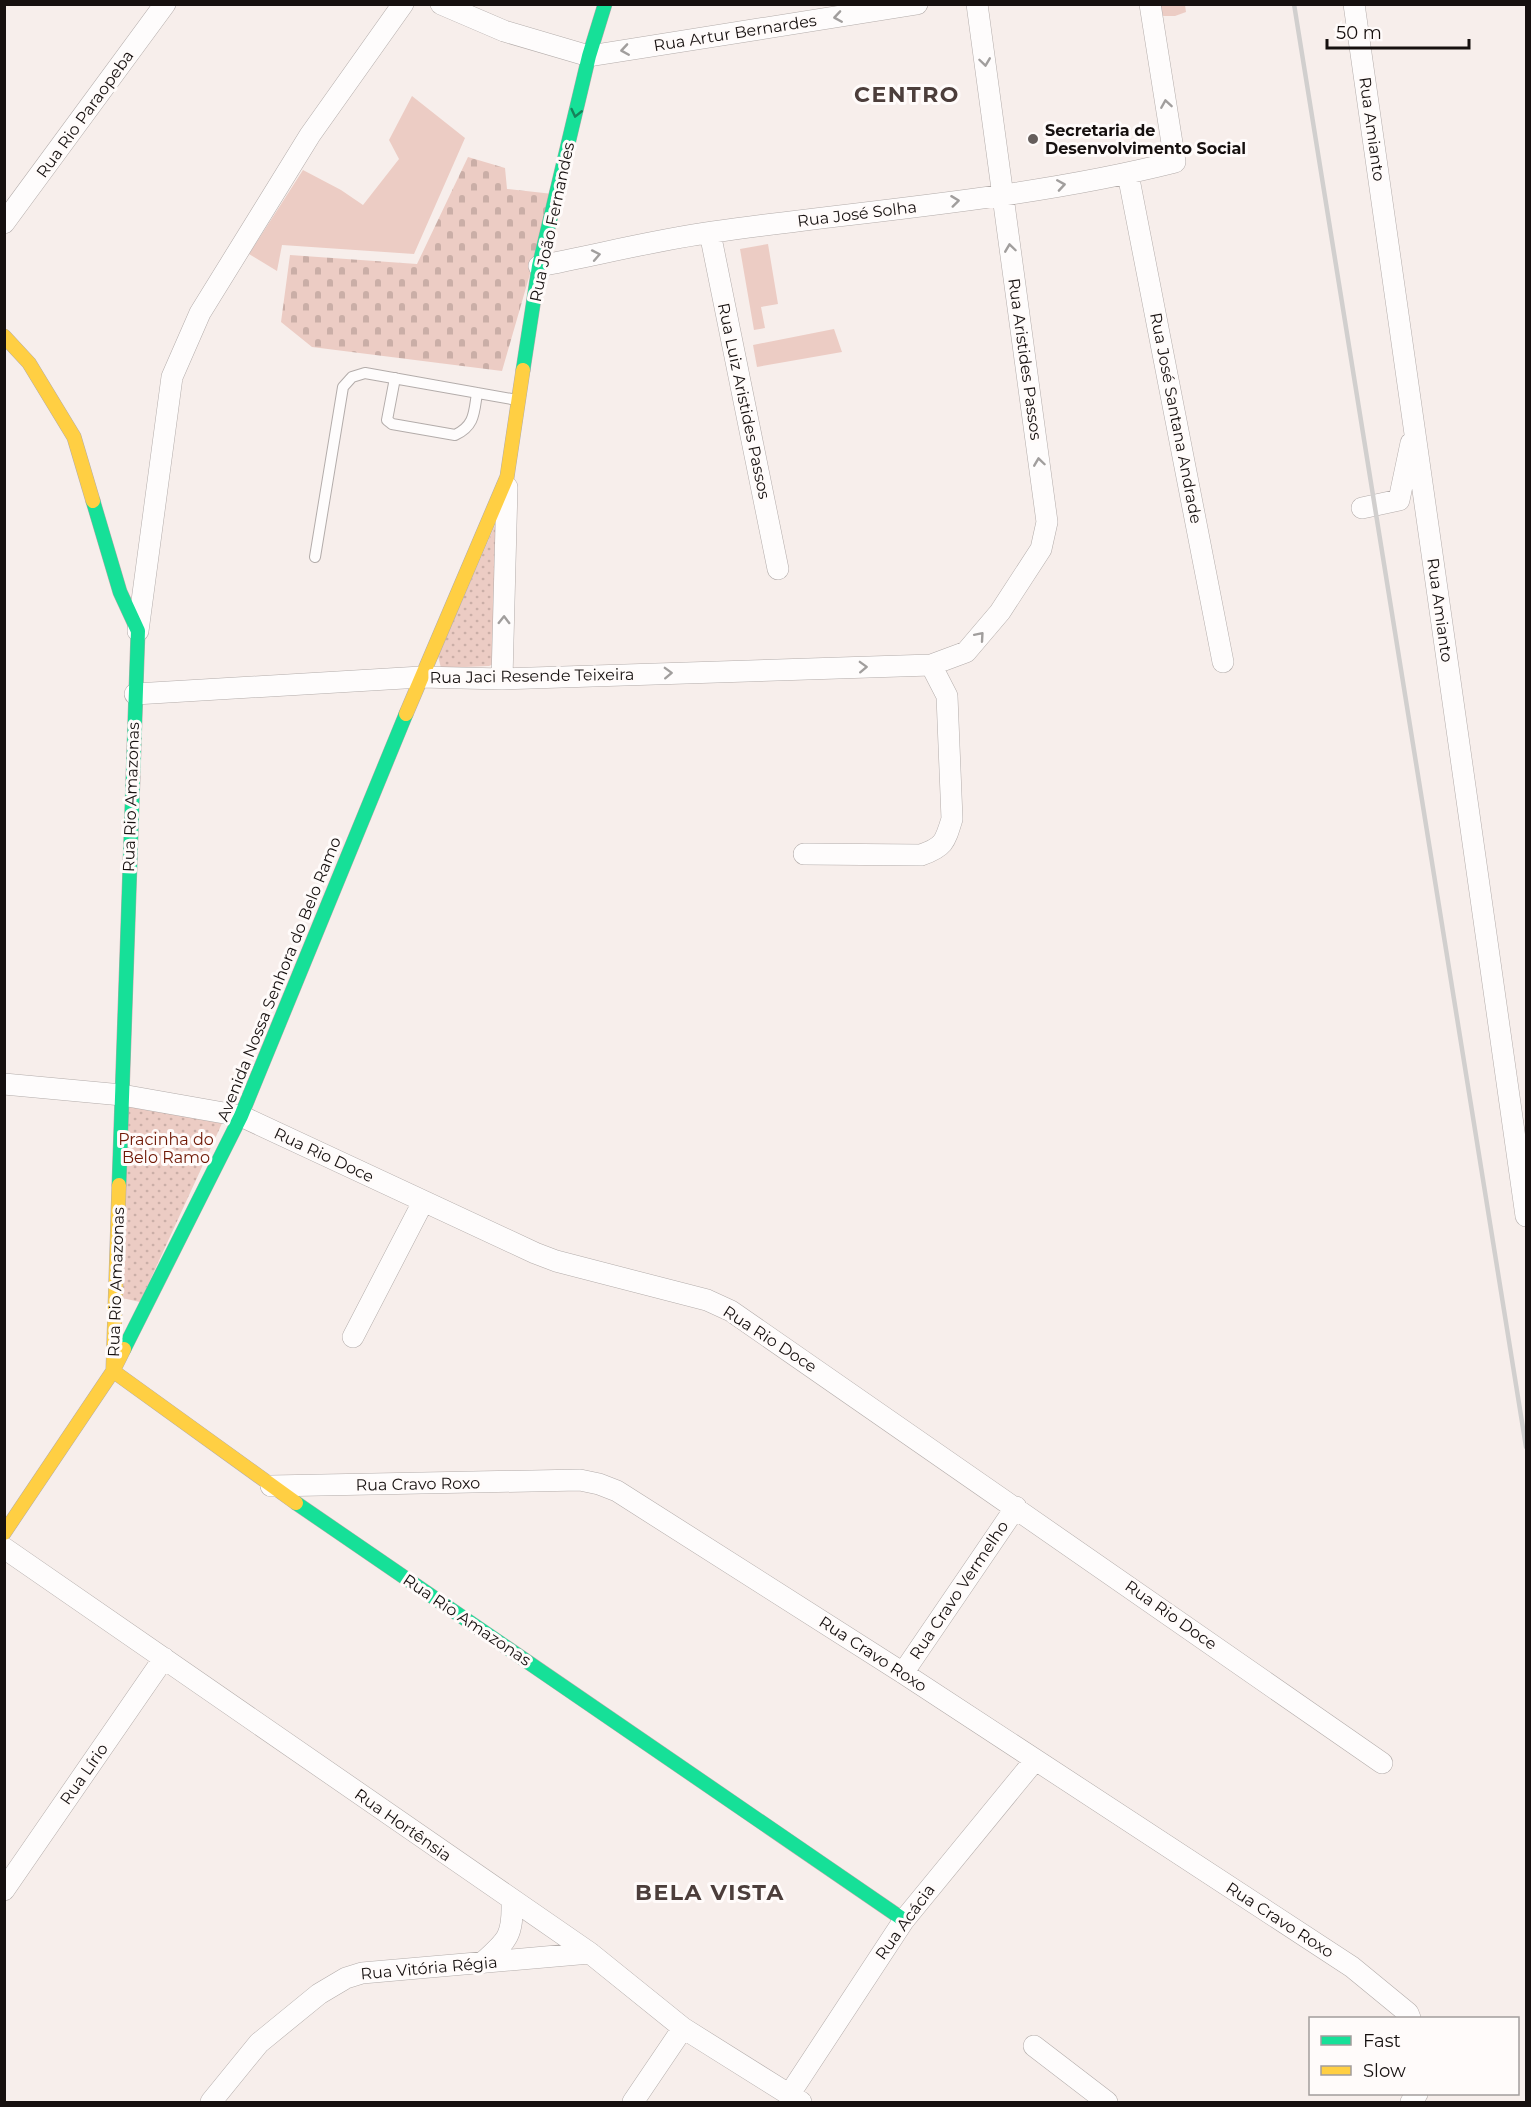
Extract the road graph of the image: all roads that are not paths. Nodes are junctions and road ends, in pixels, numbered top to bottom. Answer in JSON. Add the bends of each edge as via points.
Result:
{"nodes":[{"id":1,"x":165,"y":4,"type":"edge"},
{"id":2,"x":403,"y":4,"type":"edge"},
{"id":3,"x":441,"y":4,"type":"edge"},
{"id":4,"x":605,"y":4,"type":"edge"},
{"id":5,"x":916,"y":4,"type":"edge"},
{"id":6,"x":977,"y":4,"type":"edge"},
{"id":7,"x":1150,"y":4,"type":"edge"},
{"id":8,"x":1354,"y":4,"type":"edge"},
{"id":9,"x":589,"y":56,"type":"junction"},
{"id":10,"x":1128,"y":174,"type":"junction"},
{"id":11,"x":1003,"y":195,"type":"junction"},
{"id":12,"x":4,"y":223,"type":"edge"},
{"id":13,"x":710,"y":232,"type":"junction"},
{"id":14,"x":539,"y":266,"type":"junction"},
{"id":15,"x":4,"y":336,"type":"edge"},
{"id":16,"x":395,"y":378,"type":"junction"},
{"id":17,"x":477,"y":393,"type":"junction"},
{"id":18,"x":520,"y":401,"type":"junction"},
{"id":19,"x":1414,"y":428,"type":"junction"},
{"id":20,"x":507,"y":477,"type":"junction"},
{"id":21,"x":1362,"y":508,"type":"dead end"},
{"id":22,"x":315,"y":557,"type":"dead end"},
{"id":23,"x":778,"y":569,"type":"dead end"},
{"id":24,"x":138,"y":630,"type":"junction"},
{"id":25,"x":1223,"y":662,"type":"dead end"},
{"id":26,"x":931,"y":665,"type":"junction"},
{"id":27,"x":421,"y":677,"type":"junction"},
{"id":28,"x":502,"y":679,"type":"junction"},
{"id":29,"x":135,"y":694,"type":"junction"},
{"id":30,"x":804,"y":854,"type":"dead end"},
{"id":31,"x":4,"y":1084,"type":"edge"},
{"id":32,"x":122,"y":1095,"type":"junction"},
{"id":33,"x":241,"y":1116,"type":"junction"},
{"id":34,"x":423,"y":1202,"type":"junction"},
{"id":35,"x":1527,"y":1216,"type":"edge"},
{"id":36,"x":352,"y":1337,"type":"dead end"},
{"id":37,"x":113,"y":1371,"type":"junction"},
{"id":38,"x":271,"y":1486,"type":"junction"},
{"id":39,"x":1016,"y":1506,"type":"junction"},
{"id":40,"x":4,"y":1533,"type":"edge"},
{"id":41,"x":4,"y":1548,"type":"edge"},
{"id":42,"x":165,"y":1658,"type":"junction"},
{"id":43,"x":903,"y":1672,"type":"junction"},
{"id":44,"x":1035,"y":1760,"type":"junction"},
{"id":45,"x":1382,"y":1763,"type":"dead end"},
{"id":46,"x":4,"y":1890,"type":"edge"},
{"id":47,"x":513,"y":1901,"type":"junction"},
{"id":48,"x":904,"y":1920,"type":"junction"},
{"id":49,"x":590,"y":1953,"type":"junction"},
{"id":50,"x":482,"y":1963,"type":"junction"},
{"id":51,"x":1409,"y":2017,"type":"edge"},
{"id":52,"x":683,"y":2028,"type":"junction"},
{"id":53,"x":1034,"y":2046,"type":"dead end"},
{"id":54,"x":795,"y":2098,"type":"edge"},
{"id":55,"x":211,"y":2103,"type":"edge"},
{"id":56,"x":633,"y":2103,"type":"edge"},
{"id":57,"x":1107,"y":2103,"type":"edge"}],
"edges":[{"from":1,"to":12,"type":"street","name":"Rua Rio Paraopeba"},
{"from":2,"to":24,"type":"street","via":[[310,135],[200,313],[172,377]]},
{"from":3,"to":9,"type":"street","via":[[504,31]]},
{"from":4,"to":9,"type":"street","name":"Rua João Fernandes"},
{"from":5,"to":9,"type":"street","name":"Rua Artur Bernardes","one_way":true},
{"from":6,"to":11,"type":"street","name":"Rua Aristides Passos","one_way":true},
{"from":10,"to":7,"type":"street","name":"Rua José Solha","one_way":true,"via":[[1175,162]]},
{"from":8,"to":19,"type":"street","name":"Rua Amianto"},
{"from":9,"to":14,"type":"street","name":"Rua João Fernandes","one_way":true},
{"from":11,"to":10,"type":"street","name":"Rua José Solha","one_way":true},
{"from":10,"to":25,"type":"street","name":"Rua José Santana Andrade"},
{"from":13,"to":11,"type":"street","name":"Rua José Solha","one_way":true},
{"from":26,"to":11,"type":"street","name":"Rua Aristides Passos","one_way":true,"via":[[966,652],[1000,612],[1041,549],[1047,522]]},
{"from":14,"to":13,"type":"street","name":"Rua José Solha","one_way":true},
{"from":13,"to":23,"type":"street","name":"Rua Luiz Aristides Passos"},
{"from":14,"to":18,"type":"street","name":"Rua João Fernandes"},
{"from":15,"to":24,"type":"street","name":"Rua Rio Amazonas","via":[[29,363],[74,436],[120,592]]},
{"from":16,"to":17,"type":"lane"},
{"from":16,"to":17,"type":"lane","via":[[387,420],[392,424],[455,435],[465,431],[472,420]]},
{"from":16,"to":22,"type":"lane","via":[[365,373],[352,377],[343,387]]},
{"from":17,"to":18,"type":"lane"},
{"from":18,"to":20,"type":"street","name":"Rua João Fernandes"},
{"from":19,"to":21,"type":"street","via":[[1399,500]]},
{"from":19,"to":35,"type":"street","name":"Rua Amianto"},
{"from":20,"to":27,"type":"street","name":"Rua João Fernandes"},
{"from":28,"to":20,"type":"street","name":"Rua João Fernandes","one_way":true},
{"from":24,"to":29,"type":"street","name":"Rua Rio Amazonas"},
{"from":28,"to":26,"type":"street","name":"Rua Jaci Resende Teixeira","one_way":true},
{"from":26,"to":30,"type":"street","via":[[947,696],[951,819],[946,838],[937,850],[921,855]]},
{"from":27,"to":28,"type":"street","name":"Rua Jaci Resende Teixeira"},
{"from":27,"to":29,"type":"street","name":"Rua Jaci Resende Teixeira"},
{"from":27,"to":33,"type":"street","name":"Avenida Nossa Senhora do Belo Ramo"},
{"from":29,"to":32,"type":"street","name":"Rua Rio Amazonas"},
{"from":31,"to":32,"type":"street","name":"Rua Rio Doce"},
{"from":32,"to":33,"type":"street","name":"Rua Rio Doce"},
{"from":32,"to":37,"type":"street","name":"Rua Rio Amazonas"},
{"from":33,"to":34,"type":"street","name":"Rua Rio Doce"},
{"from":33,"to":37,"type":"street","name":"Avenida Nossa Senhora do Belo Ramo"},
{"from":34,"to":36,"type":"street"},
{"from":34,"to":39,"type":"street","name":"Rua Rio Doce","via":[[556,1261],[707,1300],[731,1311]]},
{"from":37,"to":38,"type":"street","name":"Rua Rio Amazonas"},
{"from":37,"to":40,"type":"street","name":"Avenida Nossa Senhora do Belo Ramo"},
{"from":38,"to":43,"type":"street","name":"Rua Cravo Roxo","via":[[580,1480],[599,1484],[617,1491]]},
{"from":38,"to":48,"type":"street","name":"Rua Rio Amazonas"},
{"from":39,"to":43,"type":"street","name":"Rua Cravo Vermelho"},
{"from":39,"to":45,"type":"street","name":"Rua Rio Doce"},
{"from":41,"to":42,"type":"street","name":"Rua Hortênsia"},
{"from":42,"to":46,"type":"street","name":"Rua Lírio"},
{"from":42,"to":47,"type":"street","name":"Rua Hortênsia"},
{"from":43,"to":44,"type":"street","name":"Rua Cravo Roxo"},
{"from":44,"to":48,"type":"street","name":"Rua Acácia"},
{"from":44,"to":51,"type":"street","name":"Rua Cravo Roxo","via":[[1352,1967]]},
{"from":47,"to":49,"type":"street","name":"Rua Hortênsia"},
{"from":47,"to":50,"type":"street","via":[[513,1924],[506,1942]]},
{"from":48,"to":54,"type":"street","name":"Rua Acácia"},
{"from":49,"to":50,"type":"street","name":"Rua Vitória Régia"},
{"from":49,"to":52,"type":"street","name":"Rua Hortênsia"},
{"from":50,"to":55,"type":"street","name":"Rua Vitória Régia","via":[[362,1973],[346,1978],[319,1994],[259,2043]]},
{"from":52,"to":54,"type":"street","name":"Rua Hortênsia"},
{"from":52,"to":56,"type":"street"},
{"from":53,"to":57,"type":"street"}]}
